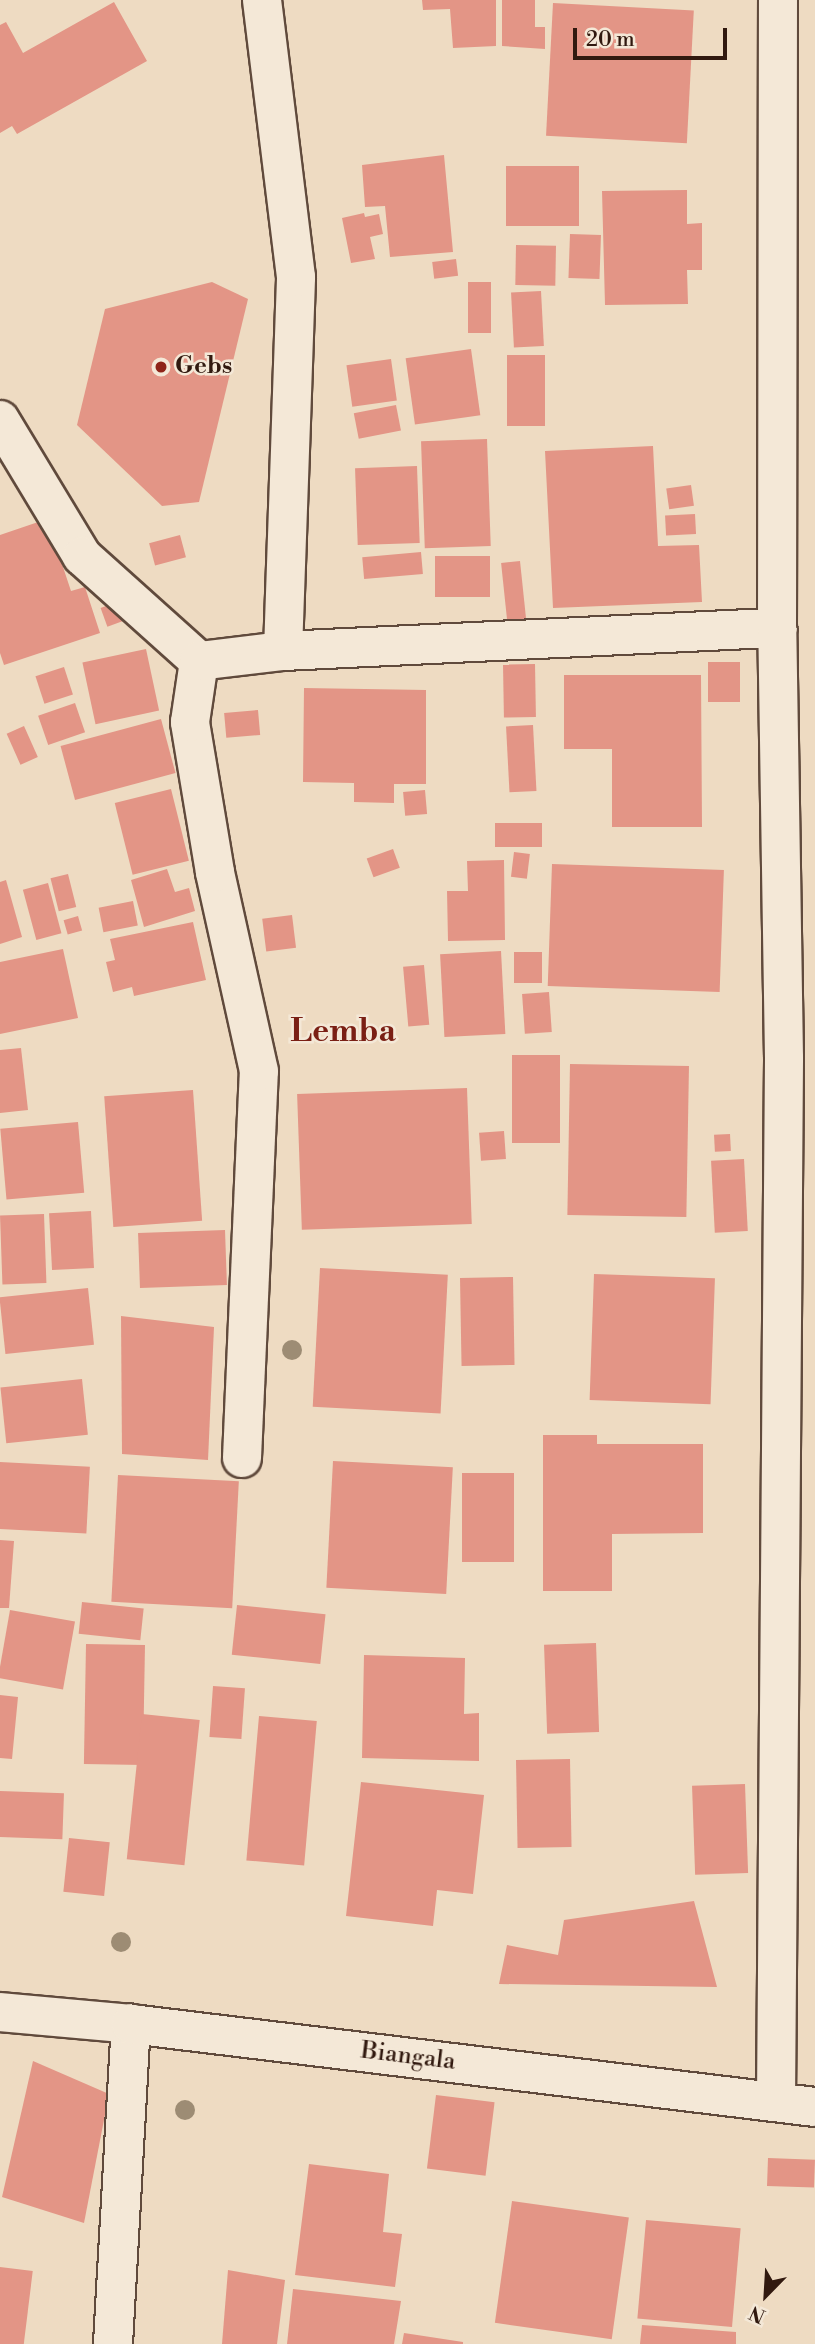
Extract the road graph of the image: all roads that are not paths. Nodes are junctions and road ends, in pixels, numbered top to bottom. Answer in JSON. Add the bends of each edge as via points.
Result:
{"nodes":[{"id":1,"x":262,"y":0,"type":"edge"},
{"id":2,"x":778,"y":0,"type":"edge"},
{"id":3,"x":0,"y":420,"type":"edge"},
{"id":4,"x":777,"y":628,"type":"junction"},
{"id":5,"x":283,"y":651,"type":"junction"},
{"id":6,"x":199,"y":661,"type":"junction"},
{"id":7,"x":800,"y":1058,"type":"edge"},
{"id":8,"x":242,"y":1458,"type":"dead end"},
{"id":9,"x":0,"y":2012,"type":"edge"},
{"id":10,"x":131,"y":2024,"type":"junction"},
{"id":11,"x":776,"y":2102,"type":"junction"},
{"id":12,"x":815,"y":2108,"type":"edge"},
{"id":13,"x":113,"y":2344,"type":"edge"}],
"edges":[{"from":1,"to":5,"type":"street","via":[[296,277]]},
{"from":2,"to":4,"type":"street"},
{"from":3,"to":6,"type":"street","via":[[82,556]]},
{"from":4,"to":5,"type":"street"},
{"from":4,"to":7,"type":"street"},
{"from":5,"to":6,"type":"street"},
{"from":6,"to":8,"type":"street","via":[[190,722],[195,762],[259,1071]]},
{"from":7,"to":11,"type":"street"},
{"from":9,"to":10,"type":"street","name":"Biangala"},
{"from":10,"to":11,"type":"street","name":"Biangala"},
{"from":10,"to":13,"type":"street"},
{"from":11,"to":12,"type":"street","name":"Biangala"}]}
